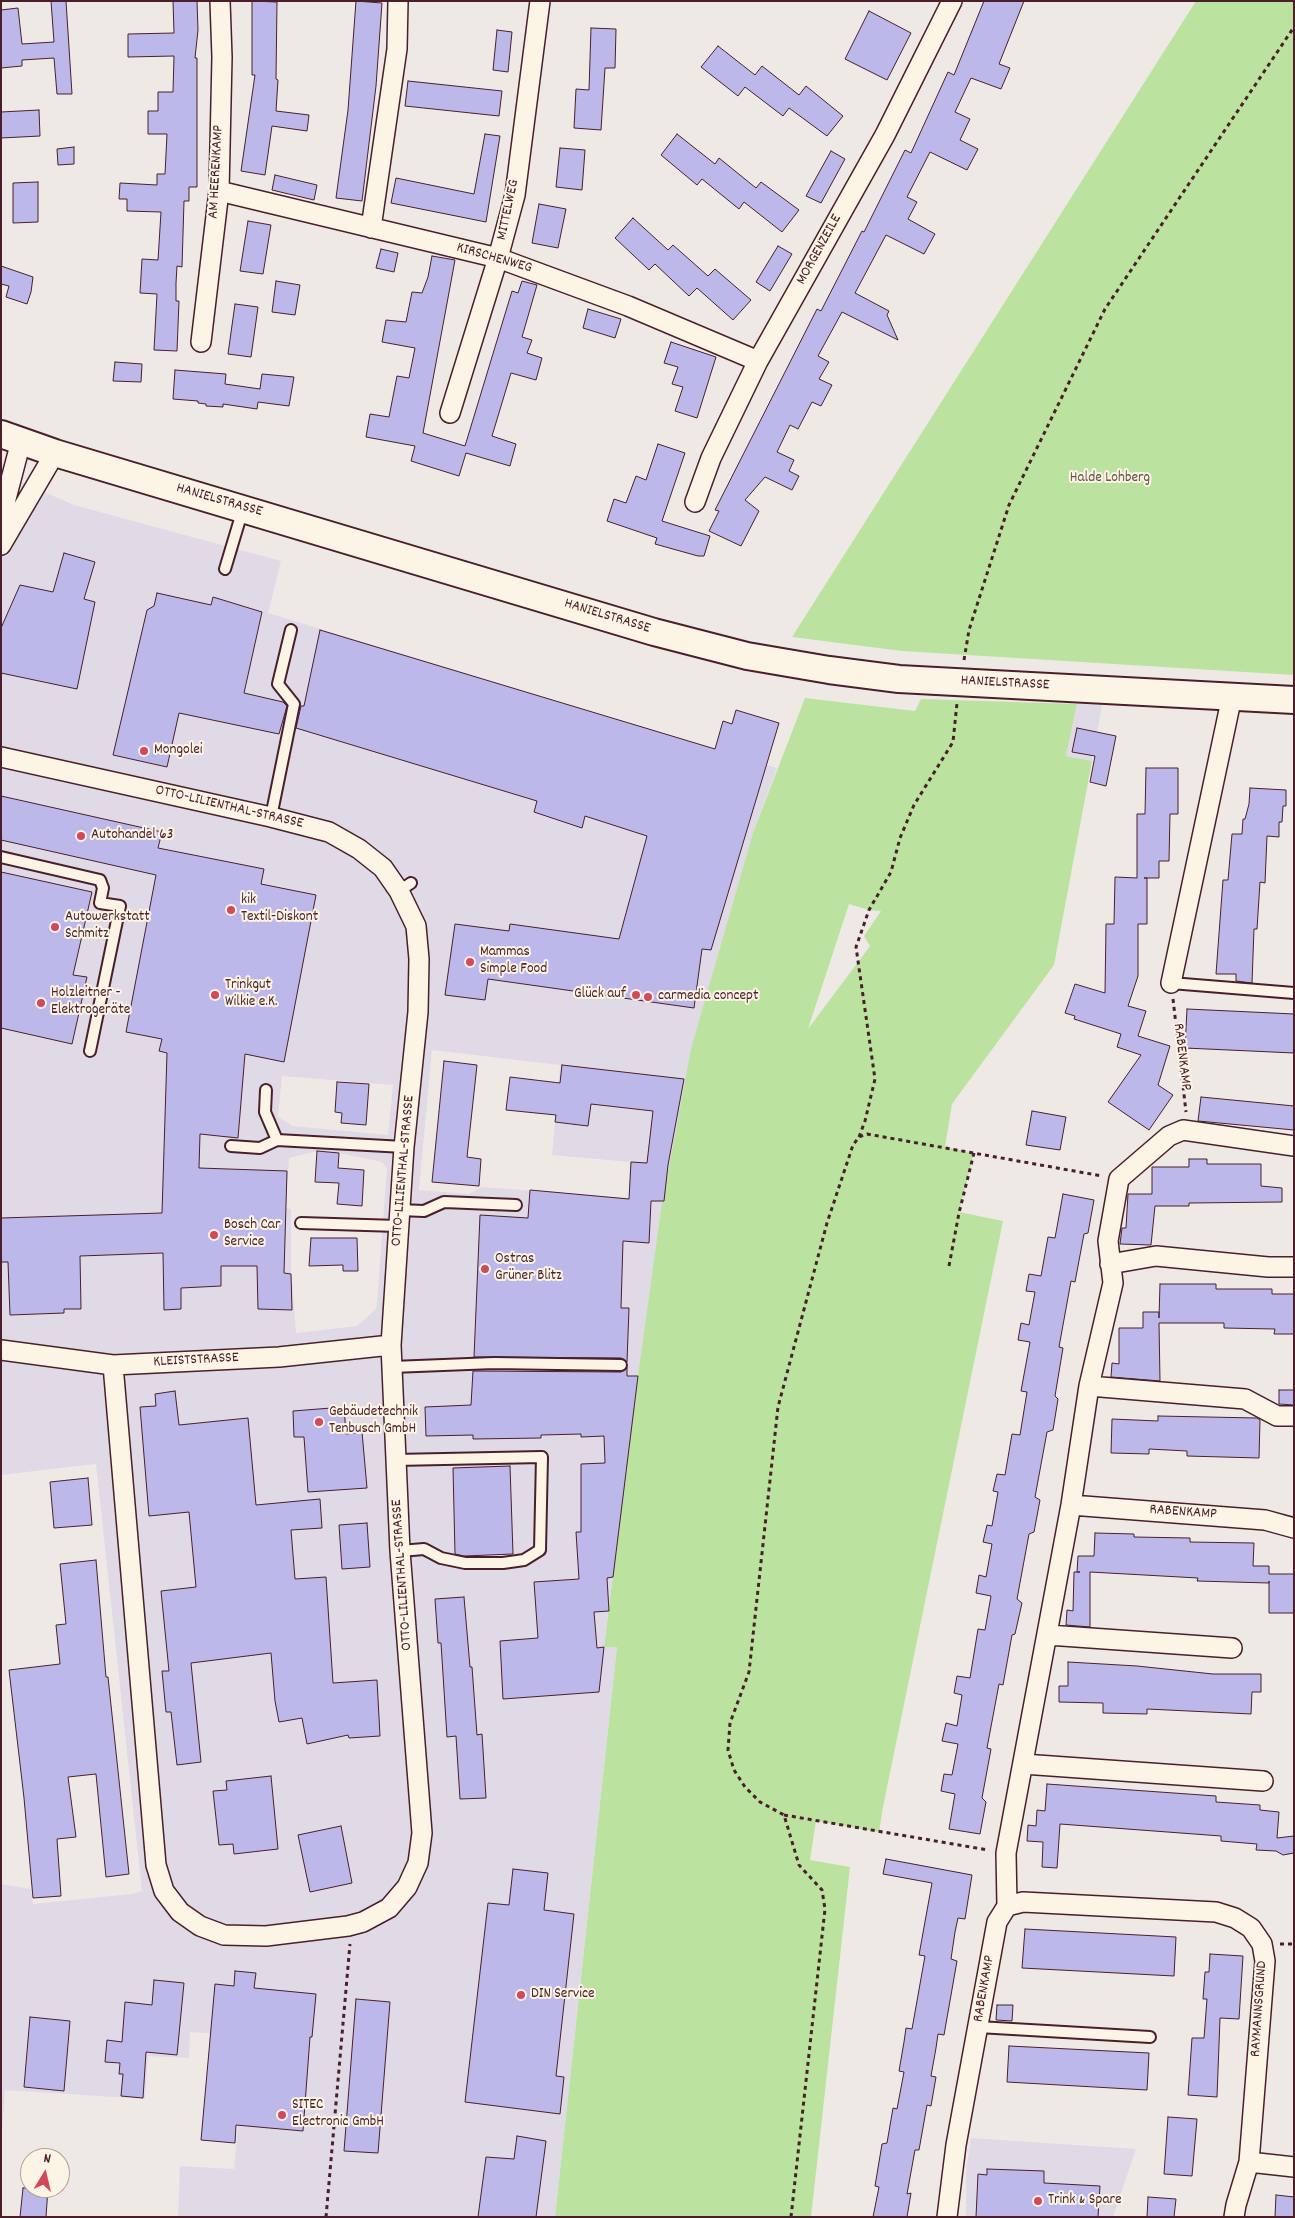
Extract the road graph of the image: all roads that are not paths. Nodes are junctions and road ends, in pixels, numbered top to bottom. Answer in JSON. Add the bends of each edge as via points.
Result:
{"nodes":[{"id":1,"x":220,"y":1,"type":"edge"},
{"id":2,"x":398,"y":1,"type":"edge"},
{"id":3,"x":540,"y":1,"type":"edge"},
{"id":4,"x":952,"y":1,"type":"edge"},
{"id":5,"x":219,"y":191,"type":"junction"},
{"id":6,"x":371,"y":228,"type":"junction"},
{"id":7,"x":498,"y":258,"type":"junction"},
{"id":8,"x":201,"y":342,"type":"dead end"},
{"id":9,"x":758,"y":361,"type":"junction"},
{"id":10,"x":450,"y":413,"type":"dead end"},
{"id":11,"x":11,"y":438,"type":"edge"},
{"id":12,"x":56,"y":453,"type":"junction"},
{"id":13,"x":695,"y":502,"type":"dead end"},
{"id":14,"x":243,"y":508,"type":"junction"},
{"id":15,"x":1,"y":518,"type":"edge"},
{"id":16,"x":1,"y":545,"type":"edge"},
{"id":17,"x":225,"y":569,"type":"dead end"},
{"id":18,"x":290,"y":630,"type":"dead end"},
{"id":19,"x":1232,"y":696,"type":"junction"},
{"id":20,"x":1294,"y":700,"type":"edge"},
{"id":21,"x":1,"y":757,"type":"edge"},
{"id":22,"x":271,"y":817,"type":"junction"},
{"id":23,"x":1,"y":857,"type":"edge"},
{"id":24,"x":1171,"y":984,"type":"joint"},
{"id":25,"x":1294,"y":993,"type":"edge"},
{"id":26,"x":90,"y":1051,"type":"dead end"},
{"id":27,"x":266,"y":1090,"type":"dead end"},
{"id":28,"x":276,"y":1140,"type":"junction"},
{"id":29,"x":231,"y":1146,"type":"dead end"},
{"id":30,"x":1294,"y":1146,"type":"edge"},
{"id":31,"x":404,"y":1147,"type":"junction"},
{"id":32,"x":516,"y":1205,"type":"dead end"},
{"id":33,"x":399,"y":1218,"type":"junction"},
{"id":34,"x":301,"y":1223,"type":"dead end"},
{"id":35,"x":1110,"y":1264,"type":"junction"},
{"id":36,"x":1294,"y":1267,"type":"edge"},
{"id":37,"x":391,"y":1345,"type":"junction"},
{"id":38,"x":1,"y":1350,"type":"edge"},
{"id":39,"x":113,"y":1365,"type":"junction"},
{"id":40,"x":620,"y":1365,"type":"dead end"},
{"id":41,"x":392,"y":1367,"type":"junction"},
{"id":42,"x":1089,"y":1386,"type":"junction"},
{"id":43,"x":1294,"y":1416,"type":"edge"},
{"id":44,"x":395,"y":1460,"type":"junction"},
{"id":45,"x":1071,"y":1505,"type":"junction"},
{"id":46,"x":1294,"y":1528,"type":"edge"},
{"id":47,"x":400,"y":1551,"type":"junction"},
{"id":48,"x":1048,"y":1635,"type":"junction"},
{"id":49,"x":1232,"y":1648,"type":"dead end"},
{"id":50,"x":1023,"y":1764,"type":"junction"},
{"id":51,"x":1262,"y":1781,"type":"dead end"},
{"id":52,"x":1007,"y":1906,"type":"junction"},
{"id":53,"x":978,"y":2027,"type":"junction"},
{"id":54,"x":1150,"y":2037,"type":"dead end"},
{"id":55,"x":1249,"y":2162,"type":"junction"},
{"id":56,"x":1294,"y":2167,"type":"edge"},
{"id":57,"x":947,"y":2217,"type":"edge"},
{"id":58,"x":1234,"y":2217,"type":"edge"}],
"edges":[{"from":1,"to":5,"type":"street","name":"AM HEERENKAMP"},
{"from":2,"to":6,"type":"street","via":[[397,49]]},
{"from":3,"to":7,"type":"street","name":"MITTELWEG","via":[[514,195]]},
{"from":4,"to":9,"type":"street","name":"MORGENZEILE","via":[[885,135]]},
{"from":5,"to":6,"type":"street","name":"KIRSCHENWEG"},
{"from":5,"to":8,"type":"street","name":"AM HEERENKAMP"},
{"from":6,"to":7,"type":"street","name":"KIRSCHENWEG"},
{"from":7,"to":9,"type":"street","name":"KIRSCHENWEG","via":[[628,306]]},
{"from":7,"to":10,"type":"street","name":"MITTELWEG"},
{"from":9,"to":13,"type":"street","name":"MORGENZEILE","via":[[711,458]]},
{"from":11,"to":12,"type":"main road","name":"HANIELSTRASSE"},
{"from":11,"to":15,"type":"street"},
{"from":12,"to":14,"type":"main road","name":"HANIELSTRASSE"},
{"from":12,"to":16,"type":"street"},
{"from":14,"to":17,"type":"lane"},
{"from":14,"to":19,"type":"main road","name":"HANIELSTRASSE","via":[[654,632],[748,656],[899,679]]},
{"from":18,"to":22,"type":"lane","via":[[278,684],[294,704]]},
{"from":19,"to":20,"type":"main road","name":"HANIELSTRASSE"},
{"from":19,"to":24,"type":"street"},
{"from":21,"to":22,"type":"street","name":"OTTO-LILIENTHAL-STRASSE"},
{"from":22,"to":31,"type":"street","name":"OTTO-LILIENTHAL-STRASSE","via":[[329,832],[359,849],[405,887],[416,926],[419,959],[418,1012],[408,1070]]},
{"from":23,"to":26,"type":"lane","via":[[100,880],[103,888],[100,903],[120,906]]},
{"from":24,"to":25,"type":"lane"},
{"from":27,"to":28,"type":"lane","via":[[265,1112]]},
{"from":28,"to":29,"type":"lane","via":[[260,1148]]},
{"from":28,"to":31,"type":"lane"},
{"from":30,"to":35,"type":"street","name":"RABENKAMP","via":[[1183,1130],[1169,1136],[1119,1179],[1108,1241]]},
{"from":31,"to":33,"type":"street","name":"OTTO-LILIENTHAL-STRASSE"},
{"from":32,"to":33,"type":"lane","via":[[444,1202],[424,1212]]},
{"from":33,"to":34,"type":"lane"},
{"from":33,"to":37,"type":"street","name":"OTTO-LILIENTHAL-STRASSE"},
{"from":35,"to":36,"type":"street","via":[[1156,1256]]},
{"from":35,"to":42,"type":"street","name":"RABENKAMP","via":[[1113,1282]]},
{"from":37,"to":39,"type":"street","name":"KLEISTSTRASSE","via":[[279,1357]]},
{"from":37,"to":41,"type":"street","name":"OTTO-LILIENTHAL-STRASSE"},
{"from":38,"to":39,"type":"street","name":"KLEISTSTRASSE"},
{"from":39,"to":47,"type":"street","name":"OTTO-LILIENTHAL-STRASSE","via":[[156,1864],[164,1890],[180,1912],[200,1926],[224,1935],[266,1936],[348,1926],[389,1908],[407,1886],[418,1863],[422,1833]]},
{"from":40,"to":41,"type":"lane","via":[[494,1362]]},
{"from":41,"to":44,"type":"street","name":"OTTO-LILIENTHAL-STRASSE"},
{"from":42,"to":43,"type":"street","via":[[1245,1399],[1276,1416]]},
{"from":42,"to":45,"type":"street","name":"RABENKAMP"},
{"from":44,"to":47,"type":"street","name":"OTTO-LILIENTHAL-STRASSE"},
{"from":44,"to":47,"type":"lane","via":[[542,1457],[540,1550],[524,1560],[503,1563],[464,1563],[441,1558],[424,1549]]},
{"from":45,"to":46,"type":"street","name":"RABENKAMP","via":[[1265,1520]]},
{"from":45,"to":48,"type":"street","name":"RABENKAMP"},
{"from":48,"to":49,"type":"street"},
{"from":48,"to":50,"type":"street","name":"RABENKAMP"},
{"from":50,"to":51,"type":"street"},
{"from":50,"to":52,"type":"street","name":"RABENKAMP","via":[[1006,1854]]},
{"from":52,"to":53,"type":"street","name":"RABENKAMP","via":[[997,1922]]},
{"from":52,"to":55,"type":"street","name":"RAYMANNSGRUND","via":[[1023,1902],[1216,1912],[1235,1918],[1250,1928],[1262,1944],[1265,1961]]},
{"from":53,"to":54,"type":"lane"},
{"from":53,"to":57,"type":"street","name":"RABENKAMP","via":[[956,2145]]},
{"from":55,"to":56,"type":"street"},
{"from":55,"to":58,"type":"street","name":"RAYMANNSGRUND"}]}
